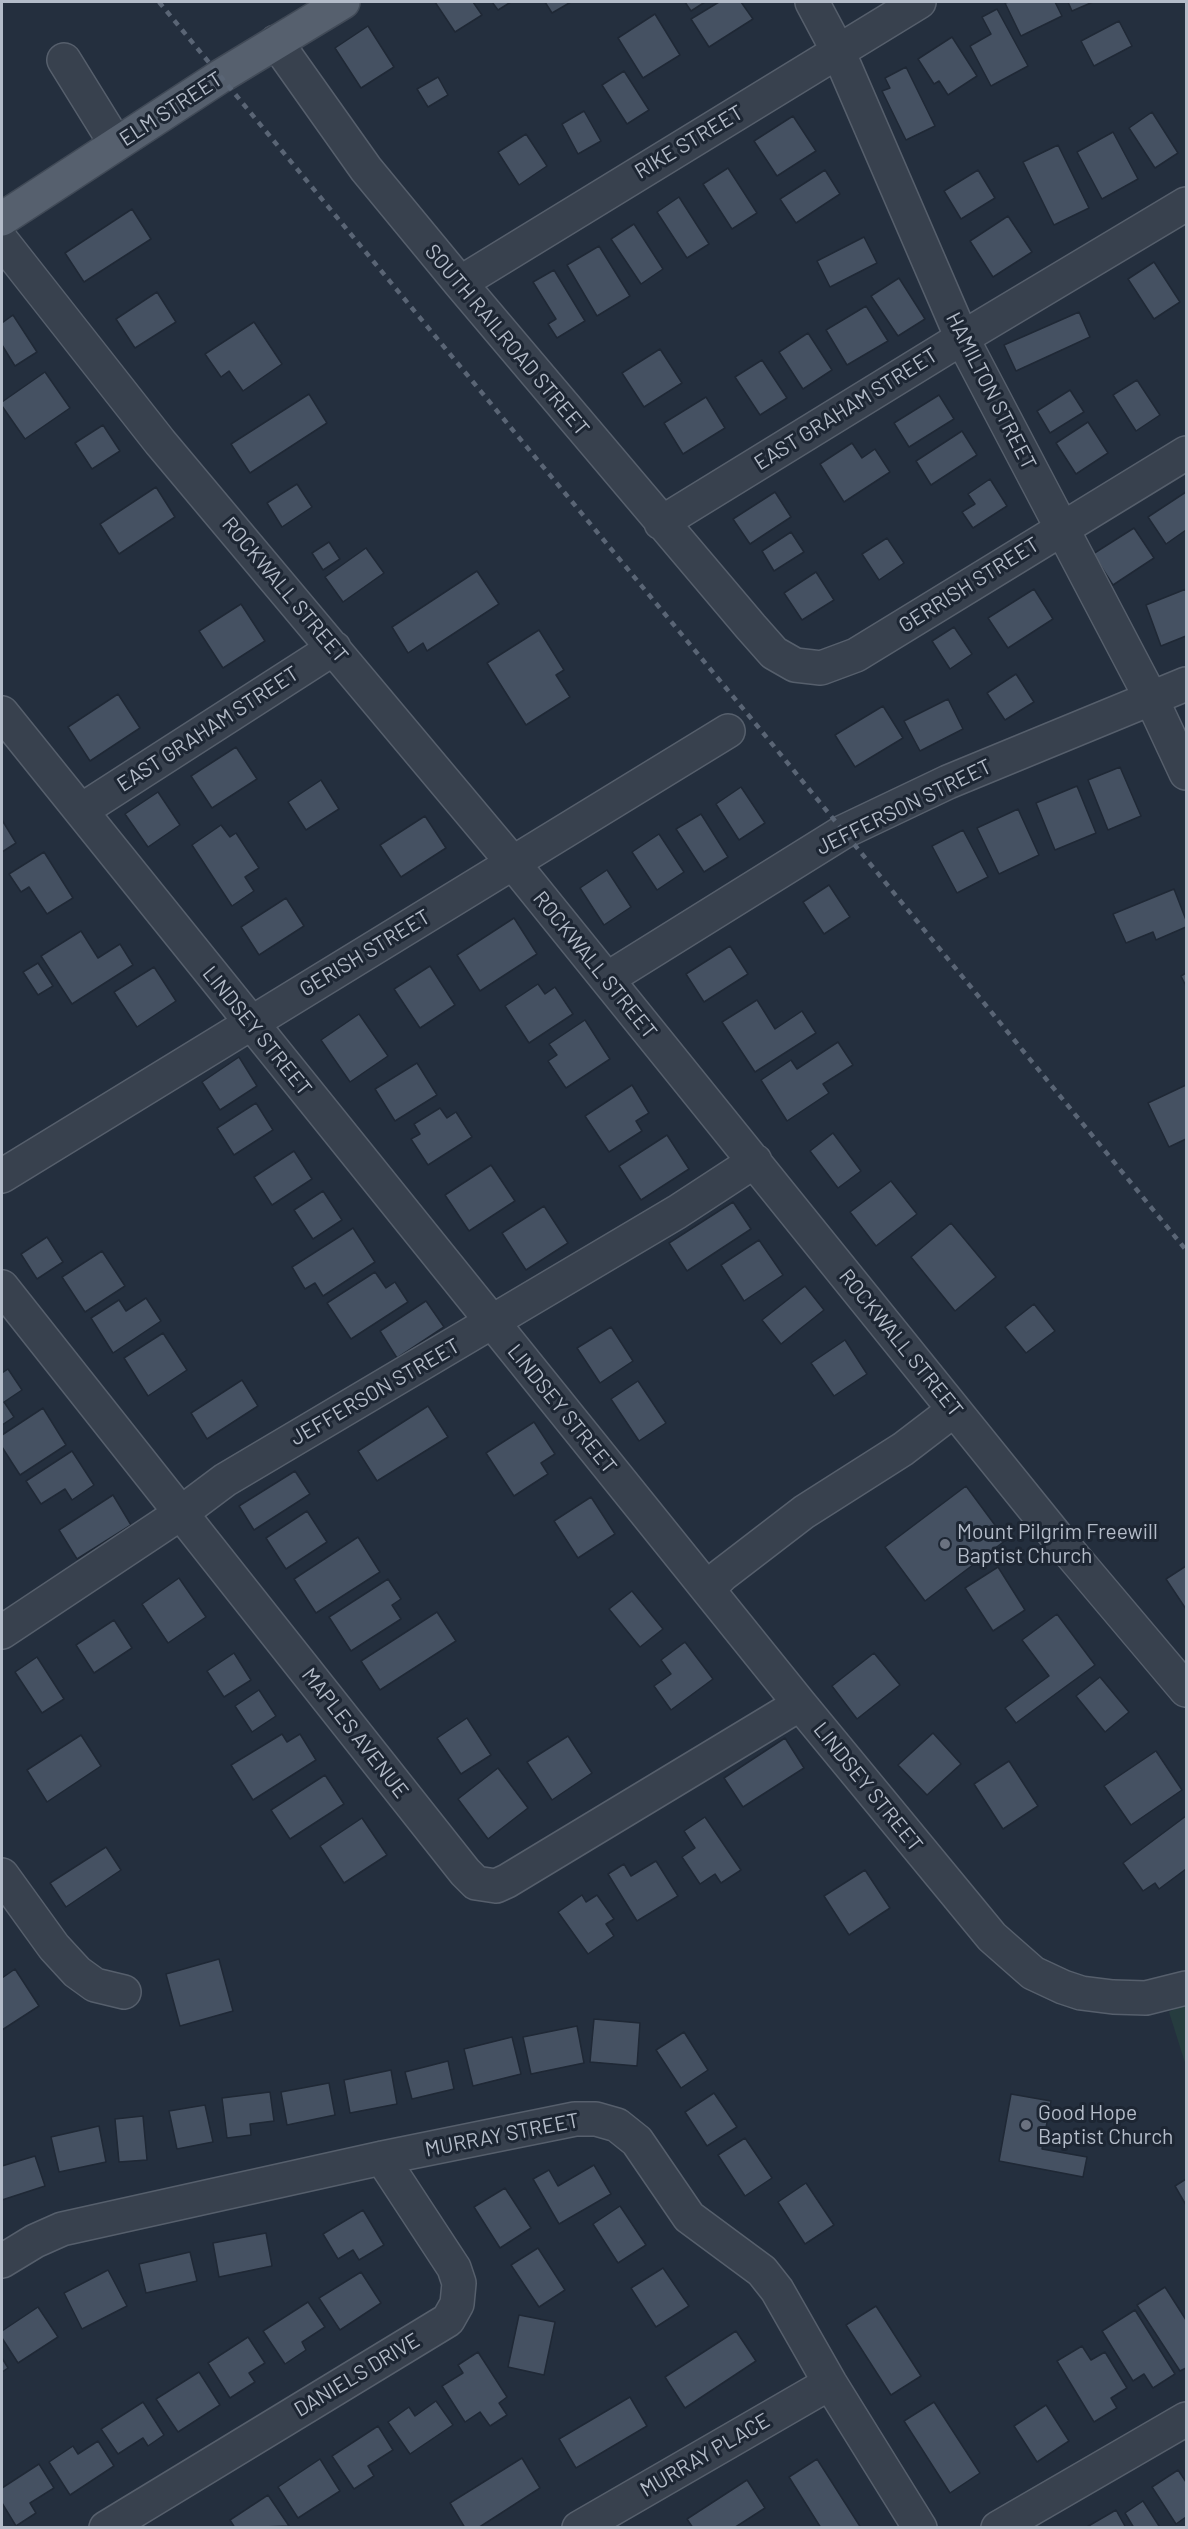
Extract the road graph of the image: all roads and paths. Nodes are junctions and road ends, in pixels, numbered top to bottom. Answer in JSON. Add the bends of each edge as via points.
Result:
{"nodes":[{"id":1,"x":343,"y":2,"type":"edge"},
{"id":2,"x":812,"y":2,"type":"edge"},
{"id":3,"x":919,"y":2,"type":"edge"},
{"id":4,"x":276,"y":42,"type":"junction"},
{"id":5,"x":838,"y":51,"type":"junction"},
{"id":6,"x":64,"y":60,"type":"dead end"},
{"id":7,"x":116,"y":144,"type":"junction"},
{"id":8,"x":1186,"y":204,"type":"edge"},
{"id":9,"x":2,"y":219,"type":"edge"},
{"id":10,"x":2,"y":241,"type":"edge"},
{"id":11,"x":460,"y":283,"type":"junction"},
{"id":12,"x":962,"y":338,"type":"junction"},
{"id":13,"x":1186,"y":453,"type":"edge"},
{"id":14,"x":661,"y":523,"type":"junction"},
{"id":15,"x":1061,"y":528,"type":"junction"},
{"id":16,"x":751,"y":627,"type":"joint"},
{"id":17,"x":334,"y":648,"type":"junction"},
{"id":18,"x":1186,"y":684,"type":"edge"},
{"id":19,"x":1152,"y":700,"type":"junction"},
{"id":20,"x":2,"y":713,"type":"edge"},
{"id":21,"x":728,"y":731,"type":"dead end"},
{"id":22,"x":1186,"y":773,"type":"edge"},
{"id":23,"x":82,"y":810,"type":"junction"},
{"id":24,"x":513,"y":863,"type":"junction"},
{"id":25,"x":607,"y":979,"type":"junction"},
{"id":26,"x":250,"y":1023,"type":"junction"},
{"id":27,"x":755,"y":1161,"type":"junction"},
{"id":28,"x":2,"y":1176,"type":"edge"},
{"id":29,"x":2,"y":1287,"type":"edge"},
{"id":30,"x":492,"y":1323,"type":"junction"},
{"id":31,"x":954,"y":1410,"type":"junction"},
{"id":32,"x":181,"y":1513,"type":"junction"},
{"id":33,"x":708,"y":1589,"type":"junction"},
{"id":34,"x":2,"y":1632,"type":"edge"},
{"id":35,"x":1186,"y":1690,"type":"edge"},
{"id":36,"x":800,"y":1704,"type":"junction"},
{"id":37,"x":2,"y":1875,"type":"edge"},
{"id":38,"x":1186,"y":1988,"type":"edge"},
{"id":39,"x":124,"y":1992,"type":"dead end"},
{"id":40,"x":382,"y":2158,"type":"junction"},
{"id":41,"x":2,"y":2262,"type":"edge"},
{"id":42,"x":830,"y":2382,"type":"junction"},
{"id":43,"x":1186,"y":2419,"type":"edge"},
{"id":44,"x":1007,"y":2525,"type":"edge"},
{"id":45,"x":106,"y":2528,"type":"edge"},
{"id":46,"x":579,"y":2528,"type":"edge"},
{"id":47,"x":920,"y":2528,"type":"edge"}],
"edges":[{"from":1,"to":4,"type":"main road","name":"ELM STREET"},
{"from":2,"to":5,"type":"street","name":"HAMILTON STREET"},
{"from":3,"to":5,"type":"street","name":"RIKE STREET"},
{"from":4,"to":7,"type":"main road","name":"ELM STREET"},
{"from":4,"to":11,"type":"street","name":"SOUTH RAILROAD STREET","via":[[366,169]]},
{"from":5,"to":11,"type":"street","name":"RIKE STREET"},
{"from":5,"to":12,"type":"street","name":"HAMILTON STREET"},
{"from":6,"to":7,"type":"street"},
{"from":7,"to":9,"type":"main road","name":"ELM STREET"},
{"from":8,"to":12,"type":"street","name":"EAST GRAHAM STREET"},
{"from":10,"to":17,"type":"street","name":"ROCKWALL STREET","via":[[160,442]]},
{"from":11,"to":14,"type":"street","name":"SOUTH RAILROAD STREET"},
{"from":12,"to":14,"type":"street","name":"EAST GRAHAM STREET"},
{"from":12,"to":15,"type":"street","name":"HAMILTON STREET"},
{"from":13,"to":15,"type":"street","name":"GERRISH STREET"},
{"from":14,"to":16,"type":"street","name":"SOUTH RAILROAD STREET"},
{"from":15,"to":16,"type":"street","name":"GERRISH STREET","via":[[856,655],[821,668],[795,665],[774,653]]},
{"from":15,"to":19,"type":"street","name":"HAMILTON STREET"},
{"from":17,"to":23,"type":"street","name":"EAST GRAHAM STREET"},
{"from":17,"to":24,"type":"street","name":"ROCKWALL STREET"},
{"from":18,"to":19,"type":"street","name":"JEFFERSON STREET"},
{"from":19,"to":22,"type":"street","name":"HAMILTON STREET"},
{"from":19,"to":25,"type":"street","name":"JEFFERSON STREET","via":[[948,782],[843,832]]},
{"from":20,"to":23,"type":"street","name":"LINDSEY STREET"},
{"from":21,"to":24,"type":"street","name":"GERISH STREET"},
{"from":23,"to":26,"type":"street","name":"LINDSEY STREET"},
{"from":24,"to":25,"type":"street","name":"ROCKWALL STREET"},
{"from":24,"to":26,"type":"street","name":"GERISH STREET"},
{"from":25,"to":27,"type":"street","name":"ROCKWALL STREET"},
{"from":26,"to":28,"type":"street","name":"GERISH STREET"},
{"from":26,"to":30,"type":"street","name":"LINDSEY STREET"},
{"from":27,"to":30,"type":"street","name":"JEFFERSON STREET"},
{"from":27,"to":31,"type":"street","name":"ROCKWALL STREET"},
{"from":29,"to":32,"type":"street","name":"MAPLES AVENUE"},
{"from":30,"to":32,"type":"street","name":"JEFFERSON STREET","via":[[225,1480]]},
{"from":30,"to":33,"type":"street","name":"LINDSEY STREET"},
{"from":31,"to":33,"type":"street","via":[[903,1449],[804,1512]]},
{"from":31,"to":35,"type":"street","name":"ROCKWALL STREET"},
{"from":32,"to":34,"type":"street","name":"JEFFERSON STREET"},
{"from":32,"to":36,"type":"street","name":"MAPLES AVENUE","via":[[465,1872],[485,1886],[507,1881]]},
{"from":33,"to":36,"type":"street","name":"LINDSEY STREET"},
{"from":36,"to":38,"type":"street","name":"LINDSEY STREET","via":[[981,1925],[1033,1973],[1063,1987],[1098,1996],[1146,1998]]},
{"from":37,"to":39,"type":"street","via":[[77,1972],[95,1985]]},
{"from":40,"to":41,"type":"street","name":"MURRAY STREET","via":[[62,2229]]},
{"from":40,"to":42,"type":"street","name":"MURRAY STREET","via":[[575,2119],[617,2125],[637,2142],[689,2217],[762,2271]]},
{"from":40,"to":45,"type":"street","name":"DANIELS DRIVE","via":[[453,2268],[459,2283],[457,2304],[448,2320]]},
{"from":42,"to":46,"type":"street","name":"MURRAY PLACE"},
{"from":42,"to":47,"type":"street","name":"MURRAY STREET"},
{"from":43,"to":44,"type":"street"}]}
